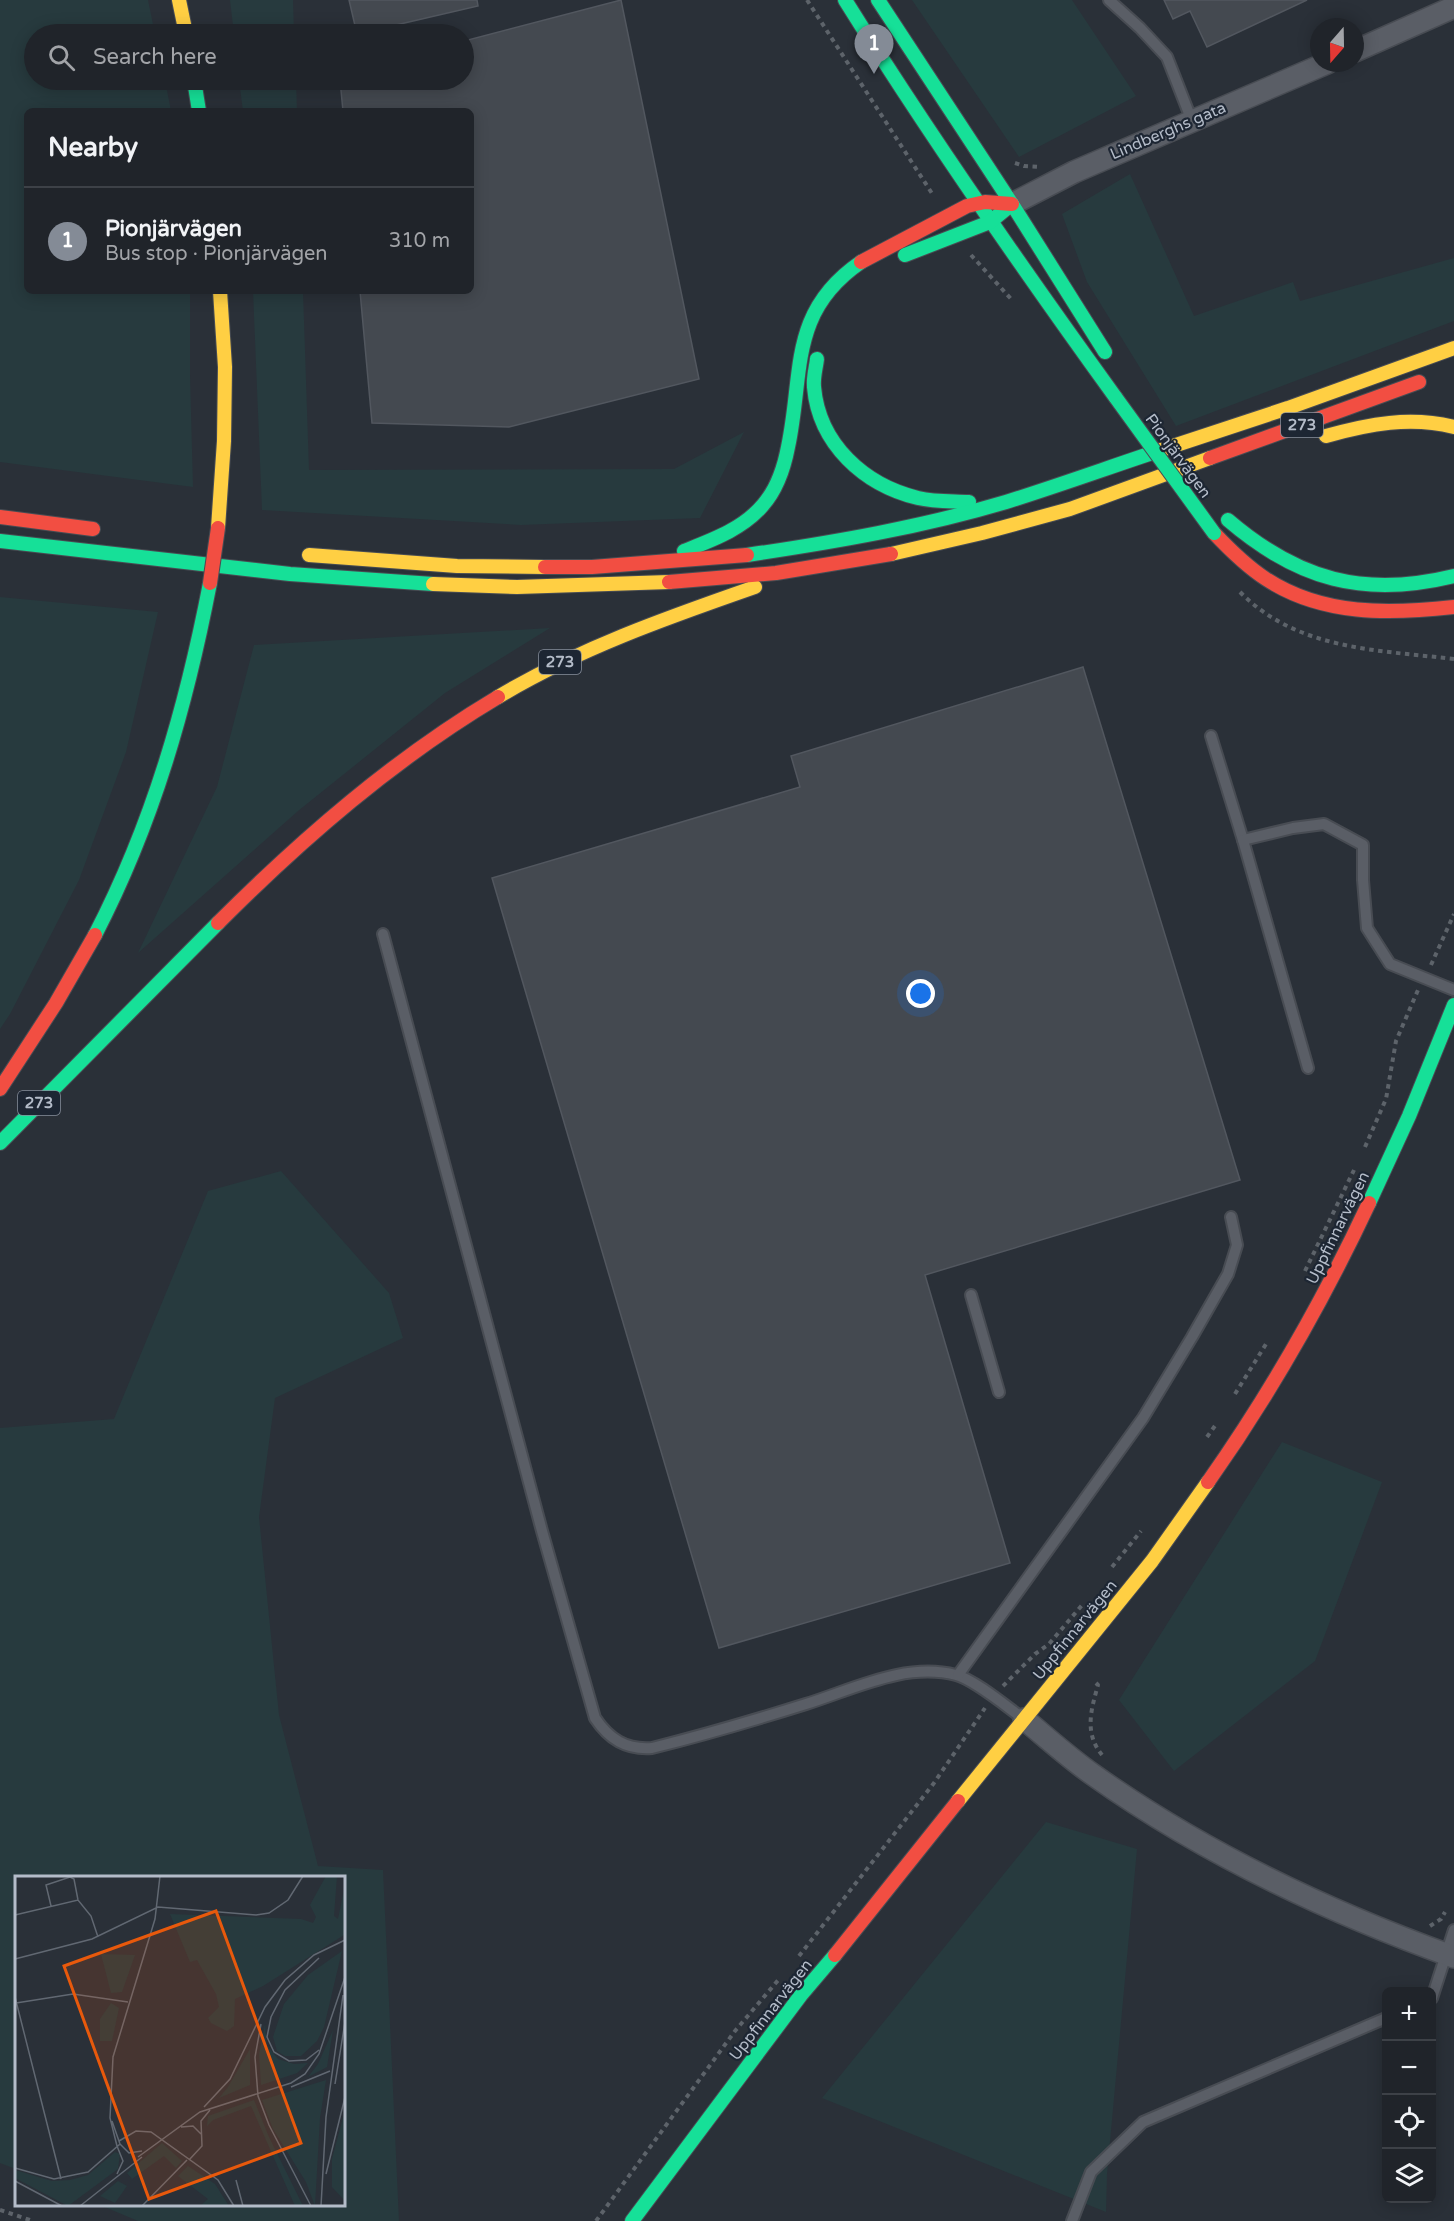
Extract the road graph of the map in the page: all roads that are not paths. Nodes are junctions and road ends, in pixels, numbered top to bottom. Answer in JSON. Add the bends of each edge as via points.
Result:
{"nodes":[{"id":1,"x":179,"y":0,"type":"edge"},
{"id":2,"x":846,"y":0,"type":"edge"},
{"id":3,"x":878,"y":0,"type":"edge"},
{"id":4,"x":1109,"y":0,"type":"edge"},
{"id":5,"x":1440,"y":8,"type":"edge"},
{"id":6,"x":184,"y":24,"type":"edge"},
{"id":7,"x":1364,"y":46,"type":"edge"},
{"id":8,"x":1310,"y":70,"type":"edge"},
{"id":9,"x":196,"y":90,"type":"edge"},
{"id":10,"x":199,"y":108,"type":"edge"},
{"id":11,"x":1192,"y":121,"type":"junction"},
{"id":12,"x":977,"y":202,"type":"junction"},
{"id":13,"x":1012,"y":204,"type":"junction"},
{"id":14,"x":990,"y":222,"type":"junction"},
{"id":15,"x":863,"y":278,"type":"dead end"},
{"id":16,"x":220,"y":294,"type":"edge"},
{"id":17,"x":1454,"y":348,"type":"edge"},
{"id":18,"x":819,"y":349,"type":"dead end"},
{"id":19,"x":1112,"y":363,"type":"dead end"},
{"id":20,"x":1424,"y":380,"type":"dead end"},
{"id":21,"x":1454,"y":427,"type":"edge"},
{"id":22,"x":1157,"y":431,"type":"dead end"},
{"id":23,"x":1317,"y":439,"type":"dead end"},
{"id":24,"x":1271,"y":451,"type":"dead end"},
{"id":25,"x":1184,"y":468,"type":"junction"},
{"id":26,"x":1205,"y":497,"type":"dead end"},
{"id":27,"x":1005,"y":502,"type":"junction"},
{"id":28,"x":1224,"y":516,"type":"dead end"},
{"id":29,"x":0,"y":517,"type":"edge"},
{"id":30,"x":103,"y":531,"type":"dead end"},
{"id":31,"x":0,"y":541,"type":"edge"},
{"id":32,"x":207,"y":545,"type":"dead end"},
{"id":33,"x":230,"y":548,"type":"dead end"},
{"id":34,"x":303,"y":555,"type":"dead end"},
{"id":35,"x":647,"y":564,"type":"junction"},
{"id":36,"x":831,"y":565,"type":"junction"},
{"id":37,"x":1454,"y":576,"type":"edge"},
{"id":38,"x":1454,"y":607,"type":"edge"},
{"id":39,"x":1212,"y":736,"type":"dead end"},
{"id":40,"x":1243,"y":840,"type":"junction"},
{"id":41,"x":383,"y":934,"type":"dead end"},
{"id":42,"x":1454,"y":990,"type":"edge"},
{"id":43,"x":1454,"y":1005,"type":"edge"},
{"id":44,"x":1451,"y":1021,"type":"edge"},
{"id":45,"x":1308,"y":1068,"type":"dead end"},
{"id":46,"x":0,"y":1089,"type":"edge"},
{"id":47,"x":0,"y":1143,"type":"edge"},
{"id":48,"x":1231,"y":1217,"type":"dead end"},
{"id":49,"x":971,"y":1295,"type":"dead end"},
{"id":50,"x":999,"y":1392,"type":"dead end"},
{"id":51,"x":958,"y":1675,"type":"junction"},
{"id":52,"x":1024,"y":1719,"type":"junction"},
{"id":53,"x":1454,"y":1930,"type":"edge"},
{"id":54,"x":1450,"y":1956,"type":"edge"},
{"id":55,"x":1436,"y":1987,"type":"edge"},
{"id":56,"x":1382,"y":2020,"type":"edge"},
{"id":57,"x":632,"y":2221,"type":"edge"},
{"id":58,"x":1072,"y":2221,"type":"edge"}],
"edges":[{"from":1,"to":6,"type":"main road"},
{"from":2,"to":12,"type":"main road","name":"Pionjärvägen"},
{"from":3,"to":13,"type":"main road"},
{"from":4,"to":11,"type":"lane","via":[[1167,57]]},
{"from":5,"to":7,"type":"street"},
{"from":8,"to":11,"type":"street","name":"Lindberghs gata"},
{"from":9,"to":10,"type":"main road"},
{"from":11,"to":13,"type":"street","name":"Lindberghs gata","via":[[1074,172]]},
{"from":12,"to":13,"type":"main road"},
{"from":12,"to":14,"type":"main road","name":"Pionjärvägen"},
{"from":12,"to":35,"type":"main road","via":[[870,257],[839,278],[823,297],[804,339],[788,450],[775,492],[735,530]]},
{"from":13,"to":14,"type":"main road"},
{"from":13,"to":19,"type":"main road"},
{"from":14,"to":15,"type":"main road","via":[[897,258]]},
{"from":14,"to":38,"type":"main road","name":"Pionjärvägen","bridge":true,"via":[[1214,533],[1252,570],[1274,585],[1320,604],[1357,612],[1395,614]]},
{"from":16,"to":46,"type":"main road","bridge":true,"via":[[225,368],[218,528],[191,681],[171,751],[101,921],[75,971]]},
{"from":17,"to":27,"type":"main road","number":"273"},
{"from":18,"to":27,"type":"main road","number":"273","via":[[814,386],[818,408],[842,454],[862,473],[889,489],[918,498]]},
{"from":20,"to":25,"type":"main road","number":"273"},
{"from":21,"to":23,"type":"main road","via":[[1432,421],[1402,420]]},
{"from":22,"to":26,"type":"main road","name":"Pionjärvägen"},
{"from":24,"to":25,"type":"main road"},
{"from":25,"to":36,"type":"main road","number":"273","via":[[1018,524]]},
{"from":27,"to":35,"type":"main road","number":"273","via":[[840,541]]},
{"from":28,"to":37,"type":"main road","via":[[1243,535],[1290,563],[1339,581],[1399,587]]},
{"from":29,"to":30,"type":"main road"},
{"from":31,"to":36,"type":"main road","via":[[306,576],[467,586],[666,582]]},
{"from":32,"to":33,"type":"main road"},
{"from":34,"to":35,"type":"main road","number":"273","via":[[457,566]]},
{"from":36,"to":47,"type":"main road","number":"273","via":[[631,630],[513,687],[455,724],[322,825],[206,935]]},
{"from":39,"to":40,"type":"lane"},
{"from":40,"to":42,"type":"lane","via":[[1324,824],[1363,845],[1367,928],[1390,964]]},
{"from":40,"to":45,"type":"lane"},
{"from":41,"to":51,"type":"lane","via":[[542,1531],[595,1718],[604,1731],[625,1745],[652,1748],[887,1677],[918,1671]]},
{"from":43,"to":44,"type":"main road","name":"Uppfinnarvägen"},
{"from":44,"to":52,"type":"main road","name":"Uppfinnarvägen","via":[[1352,1239],[1282,1370],[1190,1510]]},
{"from":48,"to":51,"type":"lane","via":[[1237,1245],[1228,1274],[1192,1337],[1143,1418]]},
{"from":49,"to":50,"type":"lane"},
{"from":51,"to":52,"type":"lane"},
{"from":52,"to":54,"type":"street","via":[[1091,1773],[1184,1834],[1278,1885]]},
{"from":52,"to":57,"type":"main road","name":"Uppfinnarvägen","via":[[801,1995]]},
{"from":53,"to":54,"type":"lane"},
{"from":54,"to":55,"type":"lane"},
{"from":56,"to":58,"type":"lane","via":[[1143,2122],[1091,2172]]}]}
